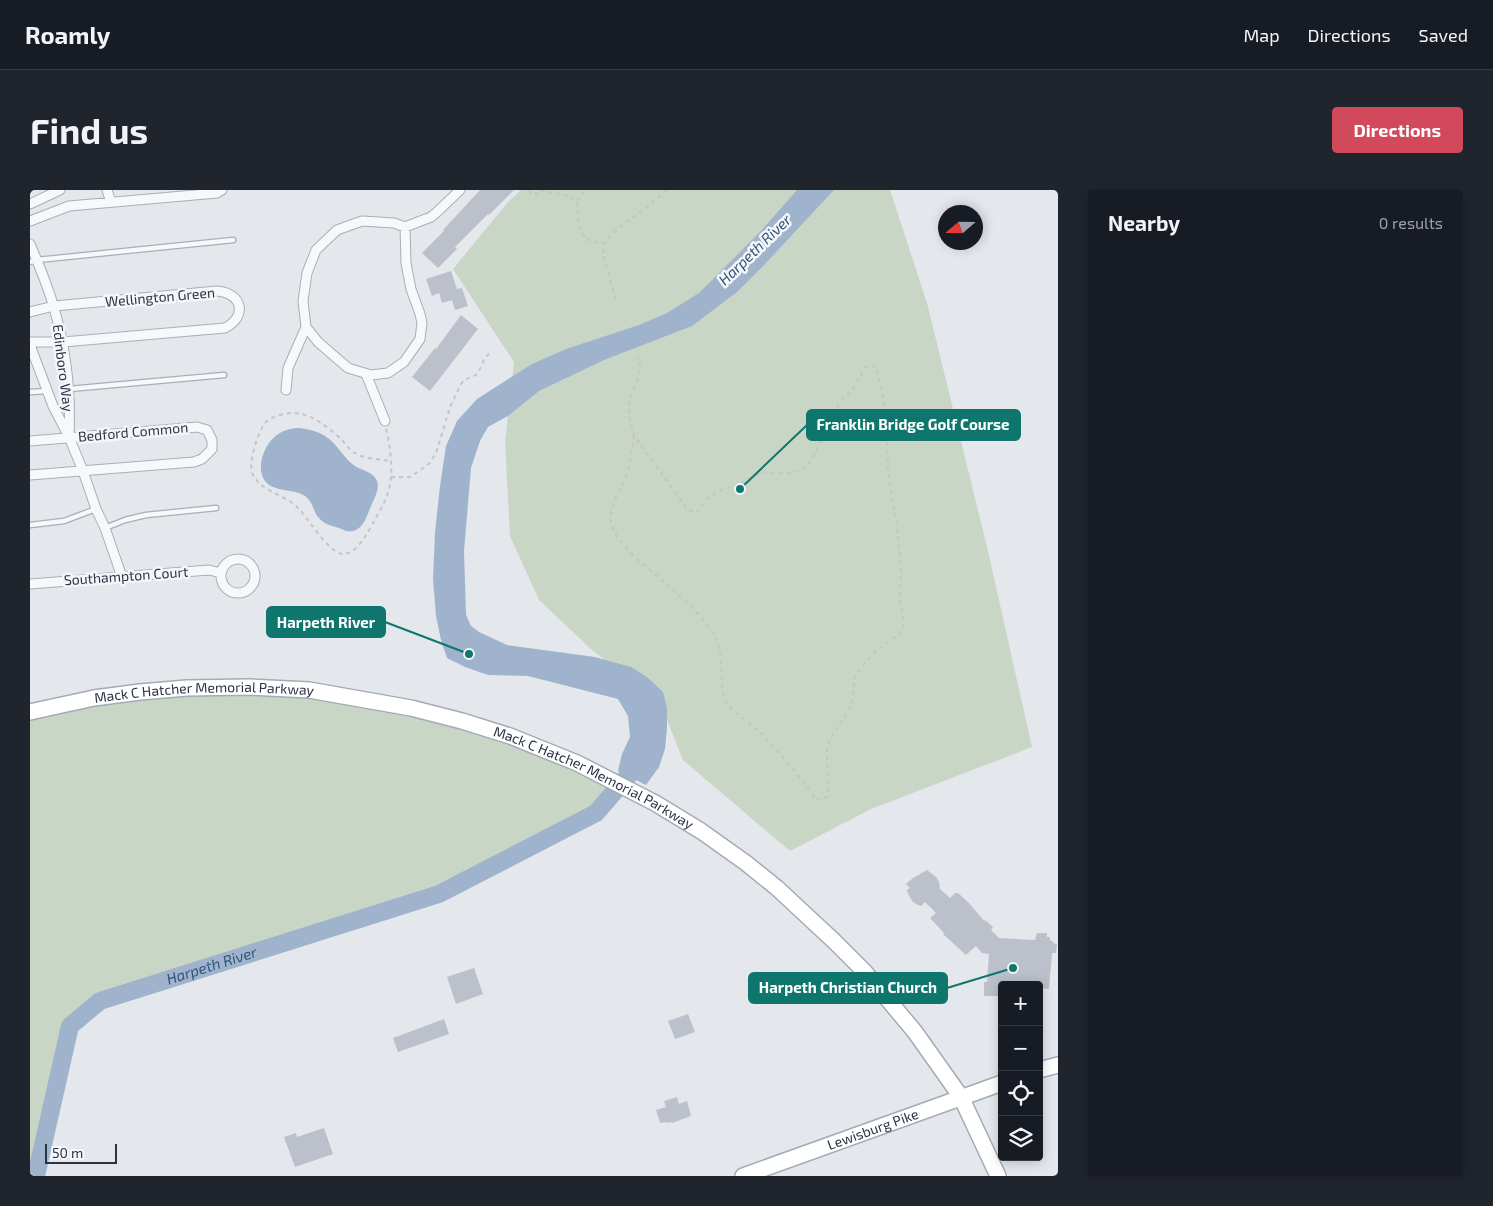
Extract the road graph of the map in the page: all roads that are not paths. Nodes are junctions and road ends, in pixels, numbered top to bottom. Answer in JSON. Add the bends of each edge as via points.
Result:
{"nodes":[{"id":1,"x":106,"y":190,"type":"edge"},
{"id":2,"x":222,"y":190,"type":"edge"},
{"id":3,"x":460,"y":190,"type":"edge"},
{"id":4,"x":54,"y":191,"type":"edge"},
{"id":5,"x":111,"y":202,"type":"junction"},
{"id":6,"x":30,"y":204,"type":"edge"},
{"id":7,"x":59,"y":209,"type":"junction"},
{"id":8,"x":30,"y":221,"type":"edge"},
{"id":9,"x":405,"y":227,"type":"junction"},
{"id":10,"x":233,"y":240,"type":"dead end"},
{"id":11,"x":30,"y":244,"type":"edge"},
{"id":12,"x":33,"y":261,"type":"edge"},
{"id":13,"x":54,"y":306,"type":"junction"},
{"id":14,"x":30,"y":312,"type":"edge"},
{"id":15,"x":306,"y":327,"type":"junction"},
{"id":16,"x":63,"y":342,"type":"junction"},
{"id":17,"x":30,"y":343,"type":"edge"},
{"id":18,"x":366,"y":374,"type":"junction"},
{"id":19,"x":224,"y":375,"type":"dead end"},
{"id":20,"x":68,"y":389,"type":"junction"},
{"id":21,"x":286,"y":390,"type":"dead end"},
{"id":22,"x":48,"y":391,"type":"junction"},
{"id":23,"x":30,"y":392,"type":"edge"},
{"id":24,"x":385,"y":421,"type":"road end"},
{"id":25,"x":69,"y":437,"type":"junction"},
{"id":26,"x":30,"y":441,"type":"edge"},
{"id":27,"x":83,"y":472,"type":"junction"},
{"id":28,"x":30,"y":476,"type":"edge"},
{"id":29,"x":216,"y":508,"type":"dead end"},
{"id":30,"x":96,"y":509,"type":"junction"},
{"id":31,"x":30,"y":524,"type":"edge"},
{"id":32,"x":105,"y":528,"type":"junction"},
{"id":33,"x":221,"y":573,"type":"dead end"},
{"id":34,"x":122,"y":577,"type":"junction"},
{"id":35,"x":30,"y":584,"type":"edge"},
{"id":36,"x":30,"y":712,"type":"edge"},
{"id":37,"x":1058,"y":1065,"type":"edge"},
{"id":38,"x":1043,"y":1069,"type":"edge"},
{"id":39,"x":998,"y":1084,"type":"edge"},
{"id":40,"x":961,"y":1097,"type":"junction"},
{"id":41,"x":743,"y":1176,"type":"edge"},
{"id":42,"x":998,"y":1176,"type":"edge"}],
"edges":[{"from":1,"to":5,"type":"street"},
{"from":2,"to":5,"type":"street"},
{"from":3,"to":9,"type":"street","via":[[437,212]]},
{"from":4,"to":6,"type":"street"},
{"from":4,"to":7,"type":"street"},
{"from":5,"to":7,"type":"street"},
{"from":7,"to":8,"type":"street"},
{"from":9,"to":15,"type":"street","via":[[362,221],[337,230],[316,250],[304,292]]},
{"from":9,"to":18,"type":"street","via":[[406,264],[422,323],[420,339],[404,362],[388,373]]},
{"from":10,"to":12,"type":"lane"},
{"from":11,"to":12,"type":"street","name":"Edinboro Way"},
{"from":12,"to":13,"type":"street","name":"Edinboro Way"},
{"from":13,"to":14,"type":"street","name":"Wellington Green"},
{"from":13,"to":16,"type":"street","name":"Edinboro Way"},
{"from":13,"to":16,"type":"street","name":"Wellington Green","via":[[217,291],[227,292],[239,307],[233,324],[225,328]]},
{"from":15,"to":18,"type":"street","via":[[348,368]]},
{"from":15,"to":21,"type":"street","via":[[288,368]]},
{"from":16,"to":17,"type":"street","name":"Wellington Green"},
{"from":16,"to":20,"type":"street","name":"Edinboro Way"},
{"from":17,"to":22,"type":"street","name":"Edinboro Way"},
{"from":18,"to":24,"type":"street"},
{"from":19,"to":20,"type":"lane"},
{"from":20,"to":25,"type":"street","name":"Edinboro Way"},
{"from":22,"to":23,"type":"lane"},
{"from":22,"to":25,"type":"street","name":"Edinboro Way"},
{"from":25,"to":26,"type":"street","name":"Bedford Common"},
{"from":25,"to":27,"type":"street","name":"Edinboro Way"},
{"from":25,"to":27,"type":"street","name":"Bedford Common","via":[[197,427],[207,430],[212,440],[208,455],[194,462]]},
{"from":27,"to":28,"type":"street","name":"Bedford Common"},
{"from":27,"to":30,"type":"street","name":"Edinboro Way"},
{"from":29,"to":32,"type":"lane","via":[[146,515]]},
{"from":30,"to":31,"type":"lane","via":[[64,521]]},
{"from":30,"to":32,"type":"street","name":"Edinboro Way"},
{"from":32,"to":34,"type":"street","name":"Edinboro Way"},
{"from":33,"to":34,"type":"street","name":"Southampton Court","via":[[209,570]]},
{"from":34,"to":35,"type":"street","name":"Southampton Court"},
{"from":36,"to":40,"type":"main road","name":"Mack C Hatcher Memorial Parkway","via":[[94,698],[187,688],[309,690],[411,708],[462,721],[577,763],[701,831],[777,888],[864,971],[915,1032]]},
{"from":37,"to":38,"type":"main road"},
{"from":39,"to":40,"type":"main road","name":"Lewisburg Pike"},
{"from":40,"to":41,"type":"main road","name":"Lewisburg Pike"},
{"from":40,"to":42,"type":"main road","name":"Mack C Hatcher Memorial Parkway"}]}
